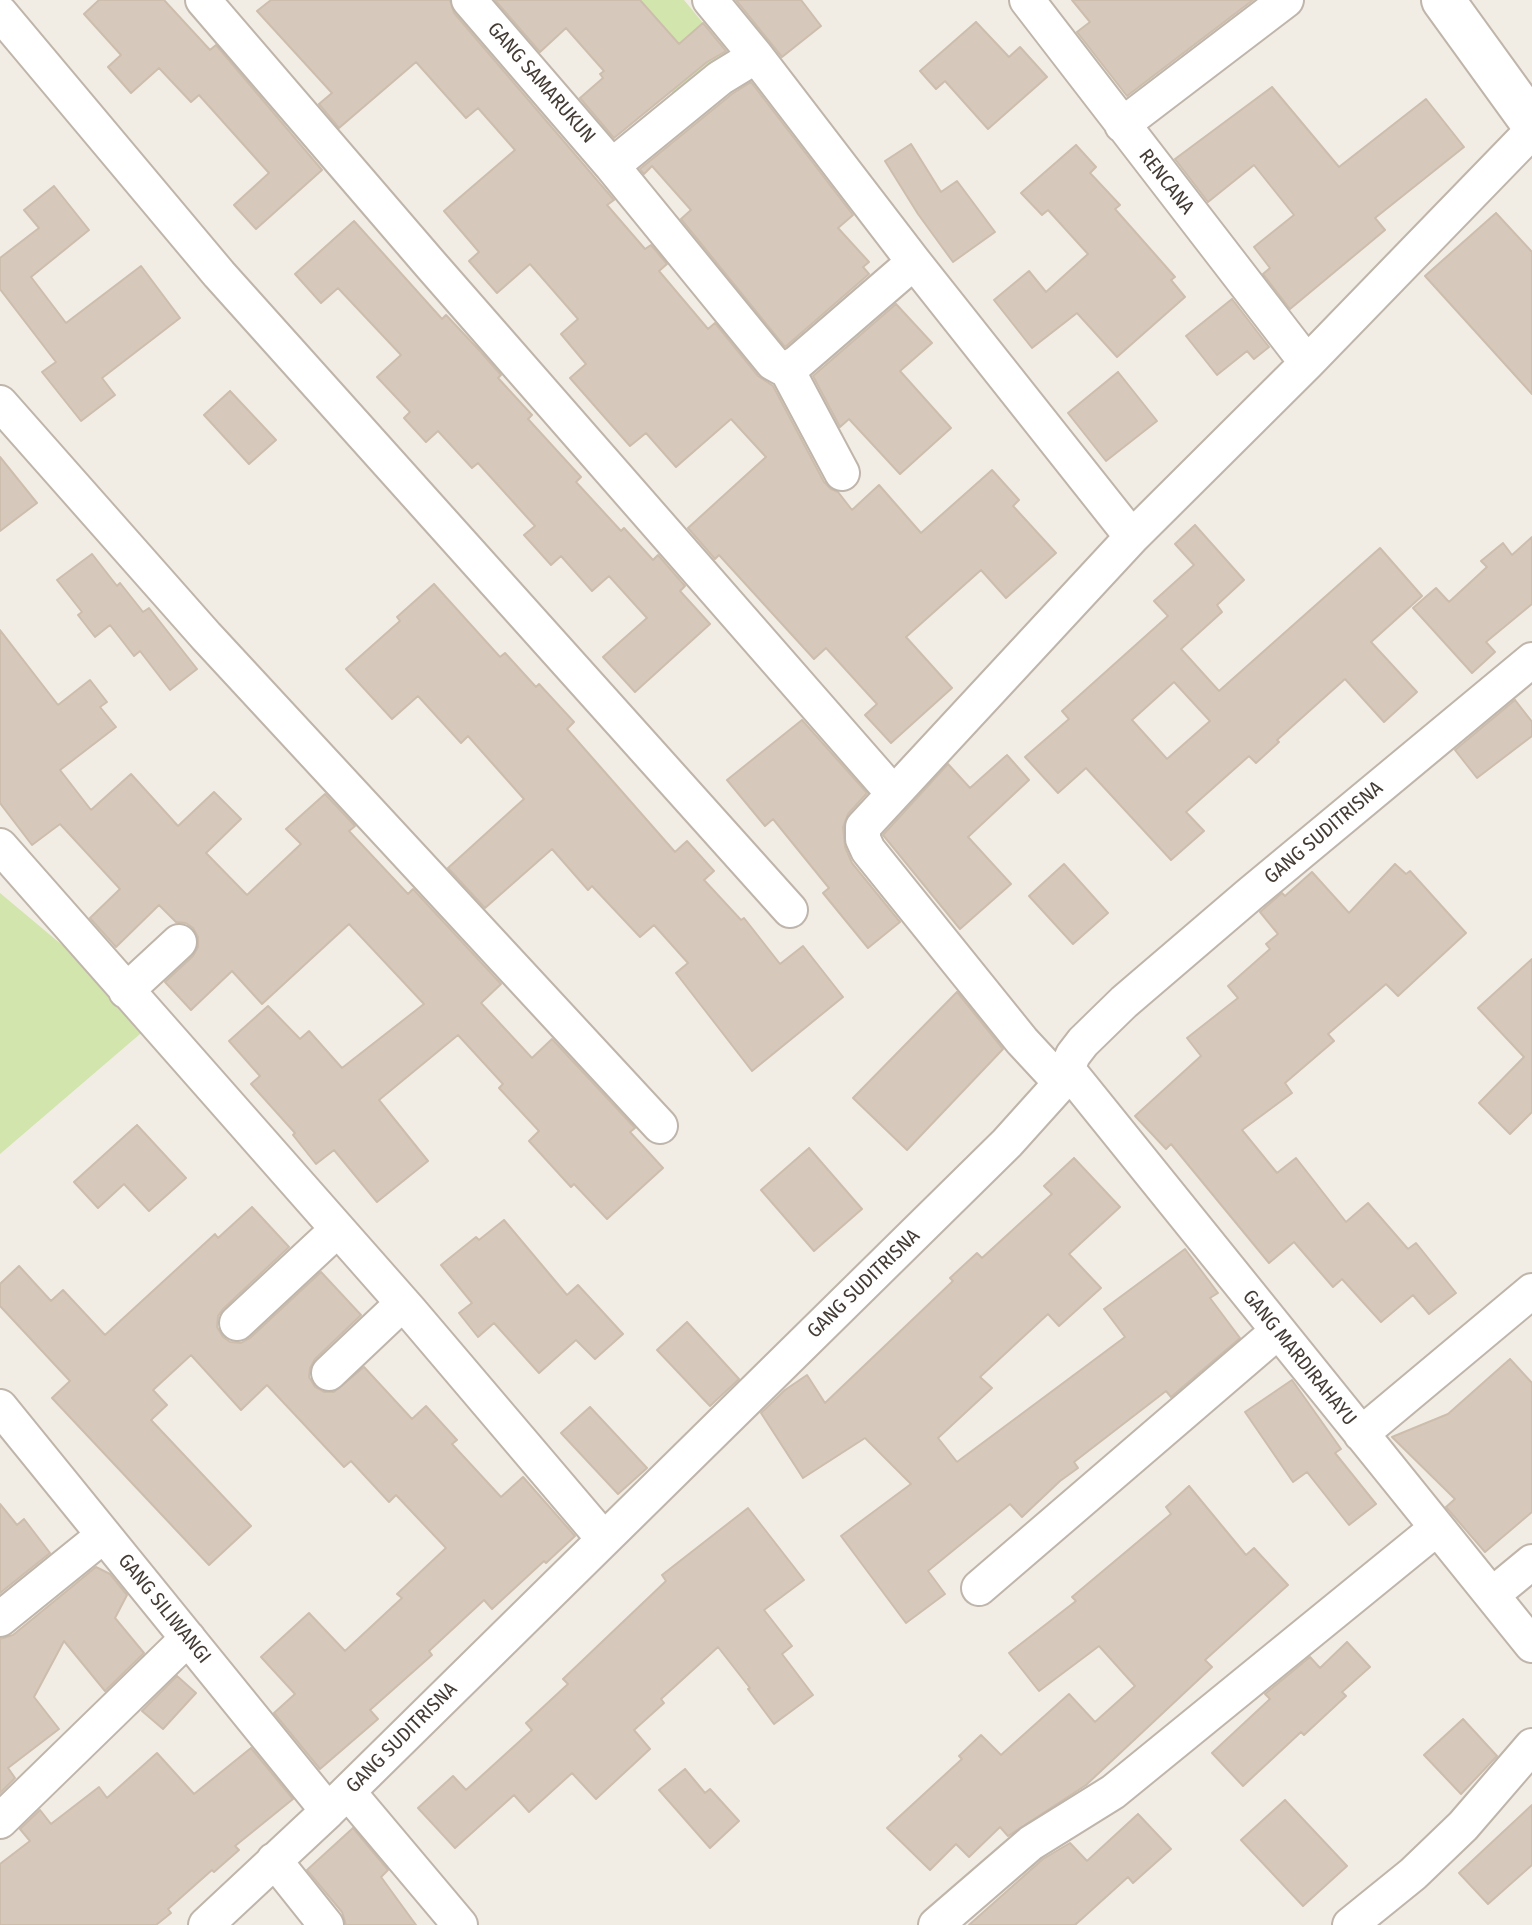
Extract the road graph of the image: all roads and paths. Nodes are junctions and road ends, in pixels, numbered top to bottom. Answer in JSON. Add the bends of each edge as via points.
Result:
{"nodes":[{"id":1,"x":203,"y":0,"type":"edge"},
{"id":2,"x":469,"y":0,"type":"edge"},
{"id":3,"x":710,"y":0,"type":"edge"},
{"id":4,"x":1027,"y":0,"type":"edge"},
{"id":5,"x":1286,"y":0,"type":"edge"},
{"id":6,"x":1443,"y":0,"type":"edge"},
{"id":7,"x":0,"y":13,"type":"edge"},
{"id":8,"x":756,"y":56,"type":"junction"},
{"id":9,"x":1532,"y":123,"type":"edge"},
{"id":10,"x":1122,"y":125,"type":"junction"},
{"id":11,"x":1532,"y":131,"type":"edge"},
{"id":12,"x":612,"y":166,"type":"junction"},
{"id":13,"x":914,"y":262,"type":"junction"},
{"id":14,"x":1307,"y":363,"type":"junction"},
{"id":15,"x":786,"y":368,"type":"junction"},
{"id":16,"x":0,"y":403,"type":"edge"},
{"id":17,"x":842,"y":473,"type":"dead end"},
{"id":18,"x":1132,"y":537,"type":"junction"},
{"id":19,"x":1532,"y":660,"type":"edge"},
{"id":20,"x":893,"y":793,"type":"junction"},
{"id":21,"x":0,"y":846,"type":"edge"},
{"id":22,"x":790,"y":910,"type":"dead end"},
{"id":23,"x":179,"y":942,"type":"dead end"},
{"id":24,"x":126,"y":991,"type":"junction"},
{"id":25,"x":1064,"y":1077,"type":"junction"},
{"id":26,"x":660,"y":1126,"type":"dead end"},
{"id":27,"x":337,"y":1230,"type":"junction"},
{"id":28,"x":1532,"y":1291,"type":"edge"},
{"id":29,"x":403,"y":1303,"type":"junction"},
{"id":30,"x":237,"y":1323,"type":"dead end"},
{"id":31,"x":1277,"y":1332,"type":"junction"},
{"id":32,"x":329,"y":1373,"type":"dead end"},
{"id":33,"x":0,"y":1407,"type":"edge"},
{"id":34,"x":1361,"y":1434,"type":"junction"},
{"id":35,"x":1437,"y":1528,"type":"junction"},
{"id":36,"x":104,"y":1535,"type":"junction"},
{"id":37,"x":603,"y":1538,"type":"junction"},
{"id":38,"x":1532,"y":1562,"type":"edge"},
{"id":39,"x":979,"y":1588,"type":"dead end"},
{"id":40,"x":1492,"y":1595,"type":"junction"},
{"id":41,"x":0,"y":1619,"type":"edge"},
{"id":42,"x":188,"y":1638,"type":"junction"},
{"id":43,"x":1532,"y":1645,"type":"edge"},
{"id":44,"x":1532,"y":1746,"type":"edge"},
{"id":45,"x":338,"y":1802,"type":"junction"},
{"id":46,"x":0,"y":1821,"type":"edge"},
{"id":47,"x":274,"y":1860,"type":"junction"},
{"id":48,"x":206,"y":1925,"type":"edge"},
{"id":49,"x":326,"y":1925,"type":"edge"},
{"id":50,"x":460,"y":1925,"type":"edge"},
{"id":51,"x":936,"y":1925,"type":"edge"},
{"id":52,"x":1350,"y":1925,"type":"edge"}],
"edges":[{"from":1,"to":20,"type":"street"},
{"from":2,"to":12,"type":"street","name":"GANG SAMARUKUN"},
{"from":3,"to":8,"type":"street"},
{"from":4,"to":10,"type":"street","name":"RENCANA"},
{"from":5,"to":10,"type":"street"},
{"from":6,"to":9,"type":"street"},
{"from":7,"to":22,"type":"street","via":[[219,274]]},
{"from":8,"to":12,"type":"street","via":[[720,78]]},
{"from":8,"to":13,"type":"street"},
{"from":10,"to":14,"type":"street","name":"RENCANA"},
{"from":11,"to":14,"type":"street","name":"GANG MARDIRAHAYU"},
{"from":12,"to":15,"type":"street","name":"GANG SAMARUKUN","via":[[773,363]]},
{"from":13,"to":15,"type":"street"},
{"from":13,"to":18,"type":"street"},
{"from":14,"to":18,"type":"street","name":"GANG MARDIRAHAYU"},
{"from":15,"to":17,"type":"street"},
{"from":16,"to":26,"type":"street","via":[[206,636]]},
{"from":18,"to":20,"type":"street","name":"GANG MARDIRAHAYU"},
{"from":19,"to":25,"type":"street","name":"GANG SUDITRISNA","via":[[1124,1002],[1083,1042]]},
{"from":20,"to":25,"type":"street","name":"GANG MARDIRAHAYU","via":[[863,827],[865,845],[1022,1041]]},
{"from":21,"to":24,"type":"street"},
{"from":23,"to":24,"type":"street"},
{"from":24,"to":27,"type":"street"},
{"from":25,"to":31,"type":"street","name":"GANG MARDIRAHAYU"},
{"from":25,"to":37,"type":"street","name":"GANG SUDITRISNA","via":[[1007,1143]]},
{"from":27,"to":29,"type":"street"},
{"from":27,"to":30,"type":"street"},
{"from":28,"to":34,"type":"street"},
{"from":29,"to":32,"type":"street"},
{"from":29,"to":37,"type":"street"},
{"from":31,"to":34,"type":"street","name":"GANG MARDIRAHAYU"},
{"from":31,"to":39,"type":"street"},
{"from":33,"to":36,"type":"street","name":"GANG SILIWANGI"},
{"from":34,"to":35,"type":"street","name":"GANG MARDIRAHAYU"},
{"from":35,"to":40,"type":"street","name":"GANG MARDIRAHAYU"},
{"from":35,"to":51,"type":"street","via":[[1113,1792],[1031,1843]]},
{"from":36,"to":41,"type":"street"},
{"from":36,"to":42,"type":"street","name":"GANG SILIWANGI"},
{"from":37,"to":45,"type":"street","name":"GANG SUDITRISNA"},
{"from":38,"to":40,"type":"street"},
{"from":40,"to":43,"type":"street","name":"GANG MARDIRAHAYU"},
{"from":42,"to":45,"type":"street","name":"GANG SILIWANGI"},
{"from":42,"to":46,"type":"street"},
{"from":44,"to":52,"type":"street","via":[[1463,1826]]},
{"from":45,"to":47,"type":"street","name":"GANG SUDITRISNA"},
{"from":45,"to":50,"type":"street","name":"GANG SILIWANGI"},
{"from":47,"to":48,"type":"street","name":"GANG SUDITRISNA"},
{"from":47,"to":49,"type":"street"}]}
